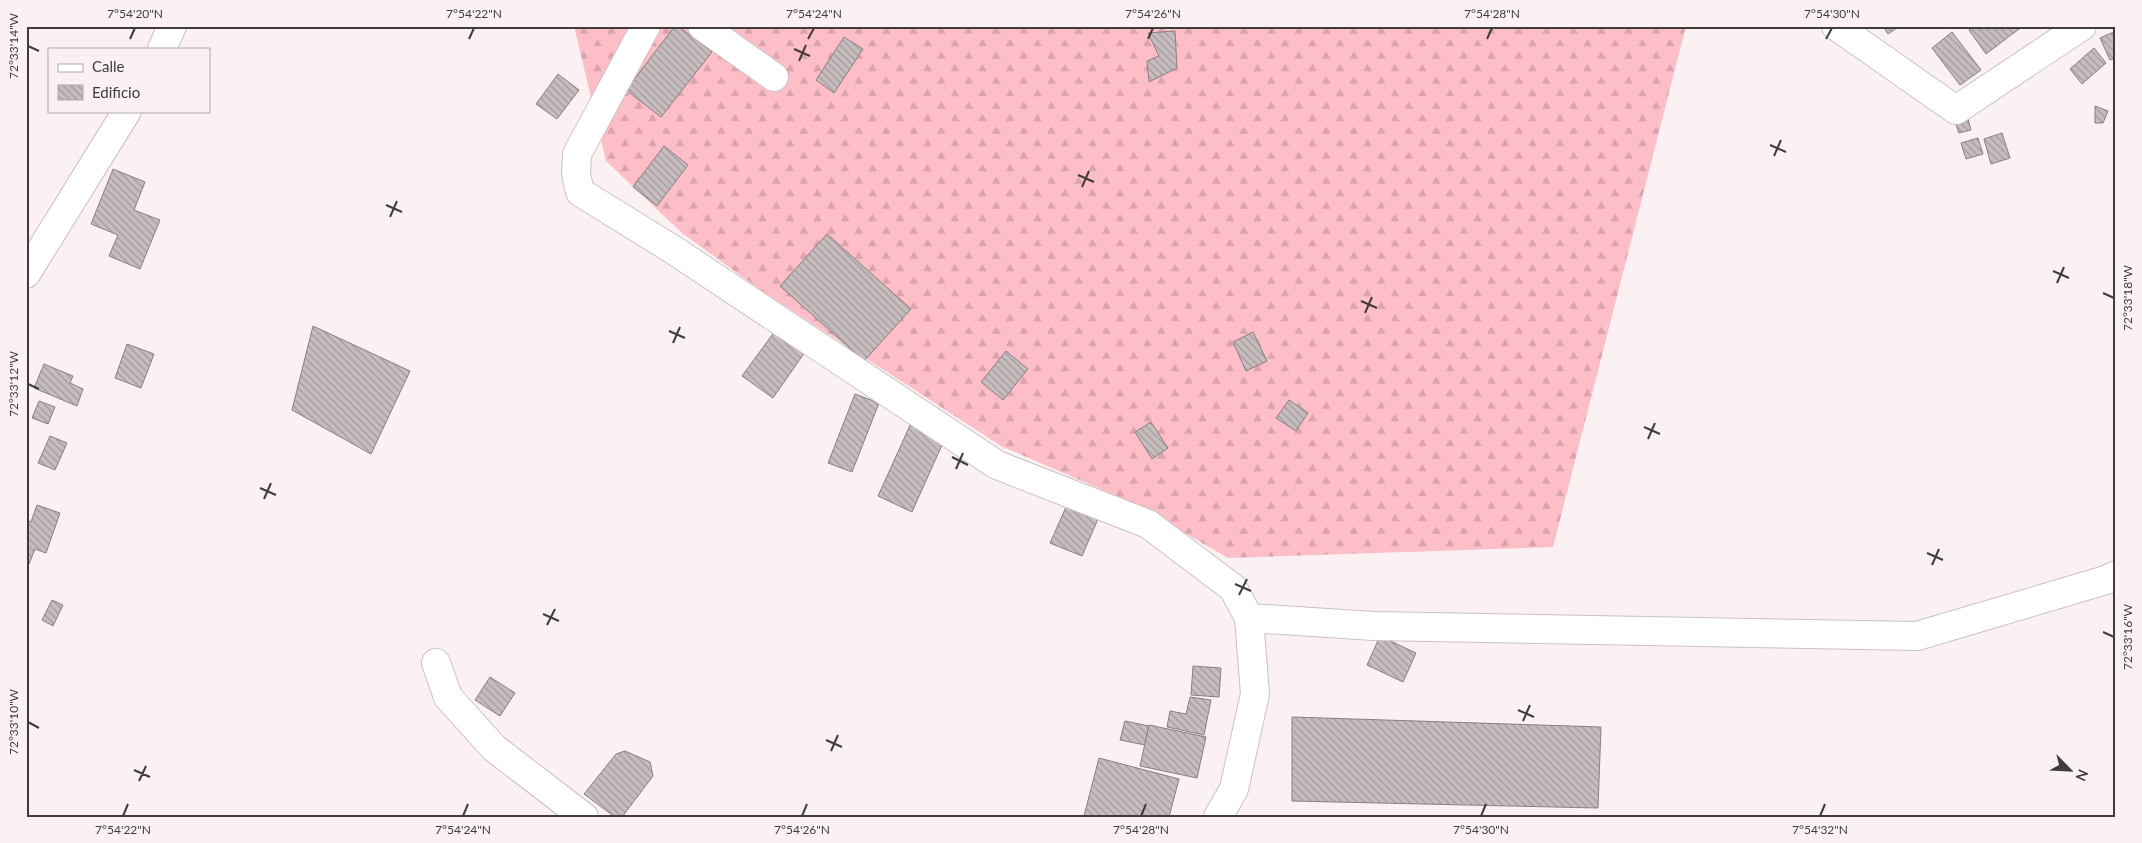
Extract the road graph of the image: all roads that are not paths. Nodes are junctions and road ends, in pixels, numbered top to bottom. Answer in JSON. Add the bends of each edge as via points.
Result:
{"nodes":[{"id":1,"x":172,"y":26,"type":"edge"},
{"id":2,"x":646,"y":26,"type":"edge"},
{"id":3,"x":702,"y":26,"type":"edge"},
{"id":4,"x":1836,"y":26,"type":"edge"},
{"id":5,"x":2082,"y":26,"type":"edge"},
{"id":6,"x":162,"y":48,"type":"edge"},
{"id":7,"x":774,"y":76,"type":"dead end"},
{"id":8,"x":126,"y":112,"type":"edge"},
{"id":9,"x":26,"y":274,"type":"edge"},
{"id":10,"x":2116,"y":574,"type":"edge"},
{"id":11,"x":1249,"y":618,"type":"junction"},
{"id":12,"x":436,"y":663,"type":"dead end"},
{"id":13,"x":584,"y":817,"type":"edge"},
{"id":14,"x":1218,"y":817,"type":"edge"}],
"edges":[{"from":1,"to":6,"type":"street"},
{"from":2,"to":11,"type":"street","via":[[577,154],[576,174],[580,192],[675,251],[997,465],[1148,524],[1233,588]]},
{"from":3,"to":7,"type":"street"},
{"from":4,"to":5,"type":"street","via":[[1956,110]]},
{"from":8,"to":9,"type":"street"},
{"from":10,"to":11,"type":"street","via":[[2106,580],[1917,636],[1374,626]]},
{"from":11,"to":14,"type":"street","via":[[1255,694],[1234,789]]},
{"from":12,"to":13,"type":"street","via":[[448,698],[494,748]]}]}
